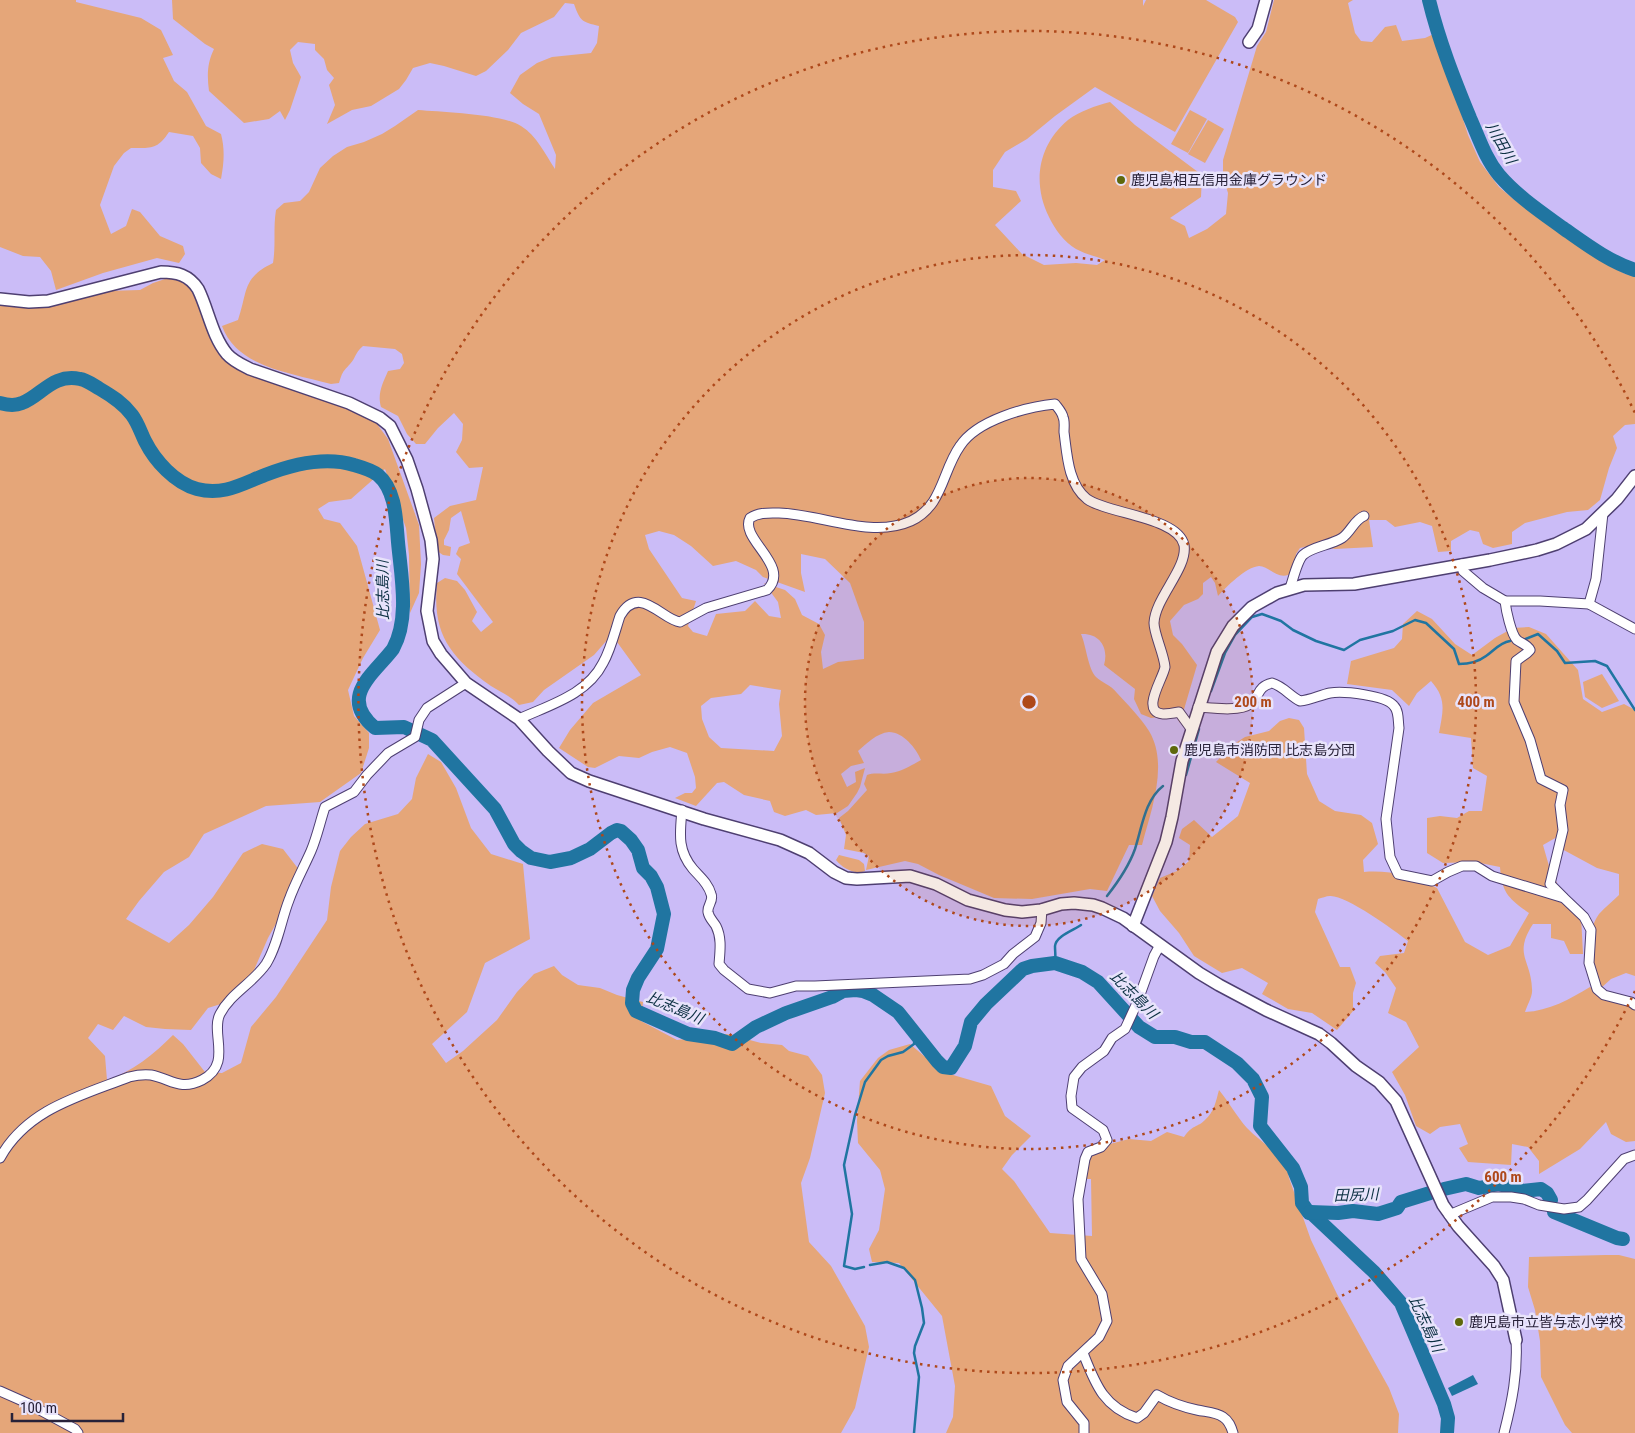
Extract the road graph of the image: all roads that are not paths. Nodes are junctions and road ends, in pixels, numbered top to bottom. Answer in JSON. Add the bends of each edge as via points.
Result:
{"nodes":[{"id":1,"x":1266,"y":0,"type":"edge"},
{"id":2,"x":1248,"y":42,"type":"dead end"},
{"id":3,"x":0,"y":299,"type":"edge"},
{"id":4,"x":1635,"y":476,"type":"edge"},
{"id":5,"x":1603,"y":513,"type":"junction"},
{"id":6,"x":1364,"y":516,"type":"dead end"},
{"id":7,"x":1462,"y":564,"type":"junction"},
{"id":8,"x":1290,"y":588,"type":"junction"},
{"id":9,"x":1505,"y":601,"type":"junction"},
{"id":10,"x":1590,"y":604,"type":"junction"},
{"id":11,"x":1635,"y":629,"type":"edge"},
{"id":12,"x":466,"y":683,"type":"junction"},
{"id":13,"x":1198,"y":707,"type":"junction"},
{"id":14,"x":518,"y":719,"type":"junction"},
{"id":15,"x":1192,"y":730,"type":"junction"},
{"id":16,"x":682,"y":810,"type":"junction"},
{"id":17,"x":1564,"y":898,"type":"junction"},
{"id":18,"x":1042,"y":910,"type":"junction"},
{"id":19,"x":1133,"y":926,"type":"junction"},
{"id":20,"x":1160,"y":945,"type":"junction"},
{"id":21,"x":1635,"y":1005,"type":"edge"},
{"id":22,"x":1635,"y":1155,"type":"edge"},
{"id":23,"x":0,"y":1158,"type":"edge"},
{"id":24,"x":1449,"y":1215,"type":"junction"},
{"id":25,"x":1516,"y":1340,"type":"joint"},
{"id":26,"x":1083,"y":1353,"type":"junction"},
{"id":27,"x":0,"y":1391,"type":"edge"},
{"id":28,"x":78,"y":1433,"type":"edge"},
{"id":29,"x":1084,"y":1433,"type":"edge"},
{"id":30,"x":1233,"y":1433,"type":"edge"},
{"id":31,"x":1504,"y":1433,"type":"edge"}],
"edges":[{"from":1,"to":2,"type":"street","via":[[1258,29]]},
{"from":3,"to":12,"type":"street","via":[[48,301],[161,272],[179,273],[193,281],[221,345],[236,362],[349,403],[390,426],[418,489],[431,540],[433,559],[427,611],[433,640]]},
{"from":4,"to":5,"type":"street"},
{"from":5,"to":7,"type":"street","via":[[1586,529],[1556,544]]},
{"from":5,"to":10,"type":"street","via":[[1596,580]]},
{"from":6,"to":8,"type":"street","via":[[1343,537],[1302,556]]},
{"from":7,"to":8,"type":"street","via":[[1354,584]]},
{"from":7,"to":9,"type":"street","via":[[1463,571]]},
{"from":8,"to":13,"type":"street","via":[[1252,607],[1233,626],[1217,652]]},
{"from":9,"to":10,"type":"street"},
{"from":9,"to":17,"type":"street","via":[[1516,639],[1530,650],[1516,661],[1514,702],[1530,740],[1541,779],[1563,790],[1560,805],[1563,830],[1550,884]]},
{"from":10,"to":11,"type":"street"},
{"from":12,"to":14,"type":"street"},
{"from":12,"to":23,"type":"street","via":[[426,708],[415,737],[388,753],[354,792],[325,808],[312,850],[288,900],[272,953],[219,1015],[219,1057],[211,1074],[184,1085],[140,1074],[56,1106],[29,1122],[15,1135]]},
{"from":13,"to":15,"type":"street"},
{"from":13,"to":17,"type":"street","via":[[1243,708],[1252,703],[1259,689],[1272,682],[1300,701],[1345,693],[1387,700],[1394,706],[1399,728],[1386,819],[1390,857],[1398,874],[1432,881],[1462,866],[1476,866],[1492,876]]},
{"from":14,"to":15,"type":"street","via":[[574,694],[592,680],[606,657],[620,616],[632,605],[643,603],[653,606],[673,621],[680,622],[706,608],[767,590],[774,576],[768,558],[750,532],[748,525],[754,515],[802,514],[882,527],[912,520],[930,507],[958,447],[971,433],[998,419],[1056,404],[1064,418],[1067,456],[1079,490],[1103,506],[1165,525],[1184,543],[1183,559],[1158,608],[1154,623],[1165,667],[1152,708],[1162,714],[1179,712]]},
{"from":14,"to":16,"type":"street","via":[[571,773]]},
{"from":15,"to":19,"type":"street","via":[[1182,762],[1166,842]]},
{"from":16,"to":18,"type":"street","via":[[780,840],[809,853],[846,878],[910,876],[987,906],[1022,912]]},
{"from":16,"to":18,"type":"street","via":[[679,842],[684,856],[704,879],[712,895],[708,911],[720,938],[718,964],[748,989],[758,992],[770,993],[796,986],[970,979],[1004,964],[1035,937]]},
{"from":17,"to":21,"type":"street","via":[[1584,917],[1592,930],[1589,963],[1597,989],[1604,995]]},
{"from":18,"to":19,"type":"street","via":[[1061,904],[1093,905],[1118,915]]},
{"from":19,"to":20,"type":"street"},
{"from":20,"to":24,"type":"street","via":[[1234,994],[1319,1034],[1380,1082],[1399,1107]]},
{"from":20,"to":26,"type":"street","via":[[1125,1029],[1112,1038],[1104,1051],[1082,1066],[1072,1083],[1072,1108],[1103,1130],[1107,1140],[1101,1147],[1088,1152],[1078,1199],[1081,1259],[1102,1294],[1107,1321],[1099,1337]]},
{"from":22,"to":24,"type":"street","via":[[1624,1159],[1579,1206],[1564,1209],[1524,1199],[1492,1197]]},
{"from":24,"to":25,"type":"street","via":[[1503,1280]]},
{"from":25,"to":31,"type":"street","via":[[1518,1361]]},
{"from":26,"to":29,"type":"street","via":[[1068,1366],[1063,1380],[1068,1402],[1084,1423]]},
{"from":26,"to":30,"type":"street","via":[[1095,1383],[1120,1411],[1137,1418],[1157,1395],[1167,1401],[1216,1413],[1230,1424]]},
{"from":27,"to":28,"type":"street"}]}
